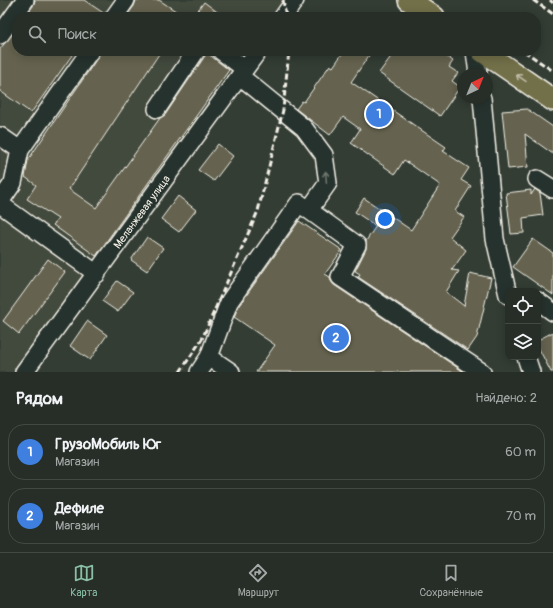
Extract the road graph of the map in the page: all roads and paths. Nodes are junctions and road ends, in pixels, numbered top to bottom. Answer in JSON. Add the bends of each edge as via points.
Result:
{"nodes":[{"id":1,"x":25,"y":0,"type":"edge"},
{"id":2,"x":295,"y":0,"type":"edge"},
{"id":3,"x":409,"y":0,"type":"edge"},
{"id":4,"x":17,"y":12,"type":"edge"},
{"id":5,"x":287,"y":12,"type":"edge"},
{"id":6,"x":427,"y":12,"type":"edge"},
{"id":7,"x":12,"y":19,"type":"edge"},
{"id":8,"x":0,"y":36,"type":"edge"},
{"id":9,"x":86,"y":56,"type":"edge"},
{"id":10,"x":193,"y":56,"type":"edge"},
{"id":11,"x":226,"y":56,"type":"edge"},
{"id":12,"x":255,"y":56,"type":"edge"},
{"id":13,"x":476,"y":56,"type":"edge"},
{"id":14,"x":489,"y":56,"type":"edge"},
{"id":15,"x":477,"y":68,"type":"edge"},
{"id":16,"x":243,"y":73,"type":"junction"},
{"id":17,"x":553,"y":100,"type":"edge"},
{"id":18,"x":483,"y":104,"type":"edge"},
{"id":19,"x":157,"y":109,"type":"dead end"},
{"id":20,"x":0,"y":136,"type":"edge"},
{"id":21,"x":20,"y":150,"type":"junction"},
{"id":22,"x":537,"y":179,"type":"dead end"},
{"id":23,"x":553,"y":189,"type":"edge"},
{"id":24,"x":0,"y":203,"type":"edge"},
{"id":25,"x":309,"y":210,"type":"junction"},
{"id":26,"x":97,"y":274,"type":"junction"},
{"id":27,"x":506,"y":288,"type":"edge"},
{"id":28,"x":541,"y":304,"type":"edge"},
{"id":29,"x":553,"y":312,"type":"edge"},
{"id":30,"x":209,"y":357,"type":"junction"},
{"id":31,"x":527,"y":360,"type":"edge"},
{"id":32,"x":24,"y":372,"type":"edge"},
{"id":33,"x":199,"y":372,"type":"edge"},
{"id":34,"x":231,"y":372,"type":"edge"},
{"id":35,"x":482,"y":372,"type":"edge"},
{"id":36,"x":531,"y":372,"type":"edge"}],
"edges":[{"from":1,"to":4,"type":"street"},
{"from":2,"to":5,"type":"street"},
{"from":3,"to":6,"type":"main road"},
{"from":7,"to":8,"type":"street"},
{"from":9,"to":21,"type":"street"},
{"from":10,"to":19,"type":"street"},
{"from":11,"to":16,"type":"street"},
{"from":12,"to":16,"type":"street","name":"Меланжевая улица"},
{"from":13,"to":15,"type":"street"},
{"from":17,"to":14,"type":"main road","one_way":true},
{"from":25,"to":16,"type":"street","one_way":true,"via":[[328,183],[324,155],[304,128]]},
{"from":16,"to":26,"type":"street","name":"Меланжевая улица"},
{"from":18,"to":27,"type":"street","via":[[495,239]]},
{"from":20,"to":21,"type":"street"},
{"from":21,"to":24,"type":"street","via":[[13,182]]},
{"from":22,"to":23,"type":"street"},
{"from":24,"to":26,"type":"street"},
{"from":25,"to":30,"type":"street","via":[[299,203],[229,302]]},
{"from":25,"to":35,"type":"street","via":[[357,245],[340,277]]},
{"from":26,"to":32,"type":"street","name":"Меланжевая улица"},
{"from":28,"to":29,"type":"street"},
{"from":30,"to":33,"type":"street"},
{"from":30,"to":34,"type":"street"},
{"from":31,"to":36,"type":"street"}]}
